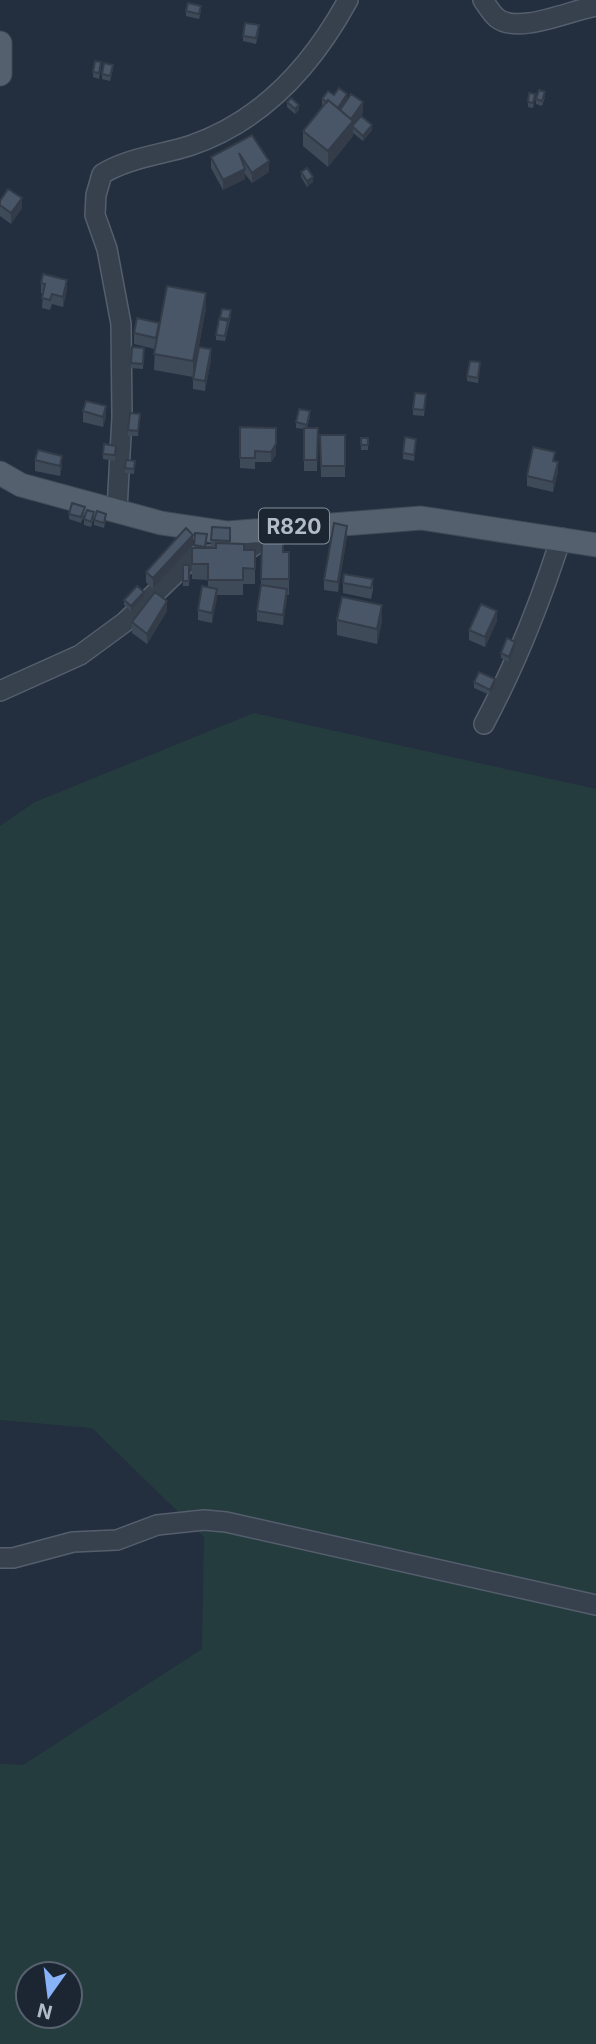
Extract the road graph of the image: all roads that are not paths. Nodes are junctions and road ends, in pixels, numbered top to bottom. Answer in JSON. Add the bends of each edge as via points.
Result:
{"nodes":[{"id":1,"x":348,"y":0,"type":"edge"},
{"id":2,"x":483,"y":0,"type":"edge"},
{"id":3,"x":596,"y":6,"type":"edge"},
{"id":4,"x":0,"y":43,"type":"edge"},
{"id":5,"x":0,"y":74,"type":"edge"},
{"id":6,"x":0,"y":472,"type":"edge"},
{"id":7,"x":117,"y":510,"type":"junction"},
{"id":8,"x":280,"y":527,"type":"junction"},
{"id":9,"x":561,"y":538,"type":"junction"},
{"id":10,"x":596,"y":545,"type":"edge"},
{"id":11,"x":0,"y":691,"type":"edge"},
{"id":12,"x":484,"y":724,"type":"dead end"},
{"id":13,"x":0,"y":1558,"type":"edge"},
{"id":14,"x":596,"y":1605,"type":"edge"}],
"edges":[{"from":1,"to":7,"type":"street","via":[[311,58],[267,104],[216,136],[118,164],[102,174],[95,215],[107,249],[121,324]]},
{"from":2,"to":3,"type":"street","via":[[497,18],[523,24]]},
{"from":4,"to":5,"type":"main road"},
{"from":6,"to":7,"type":"main road","number":"R820","via":[[21,485]]},
{"from":7,"to":8,"type":"main road","number":"R820","via":[[162,523],[228,533]]},
{"from":8,"to":9,"type":"main road","number":"R820","via":[[421,518]]},
{"from":8,"to":11,"type":"street","via":[[244,552],[193,557],[125,622],[80,655]]},
{"from":9,"to":10,"type":"main road","number":"R820"},
{"from":9,"to":12,"type":"street","via":[[512,673]]},
{"from":13,"to":14,"type":"street","via":[[73,1542],[117,1540],[157,1525],[204,1520]]}]}
